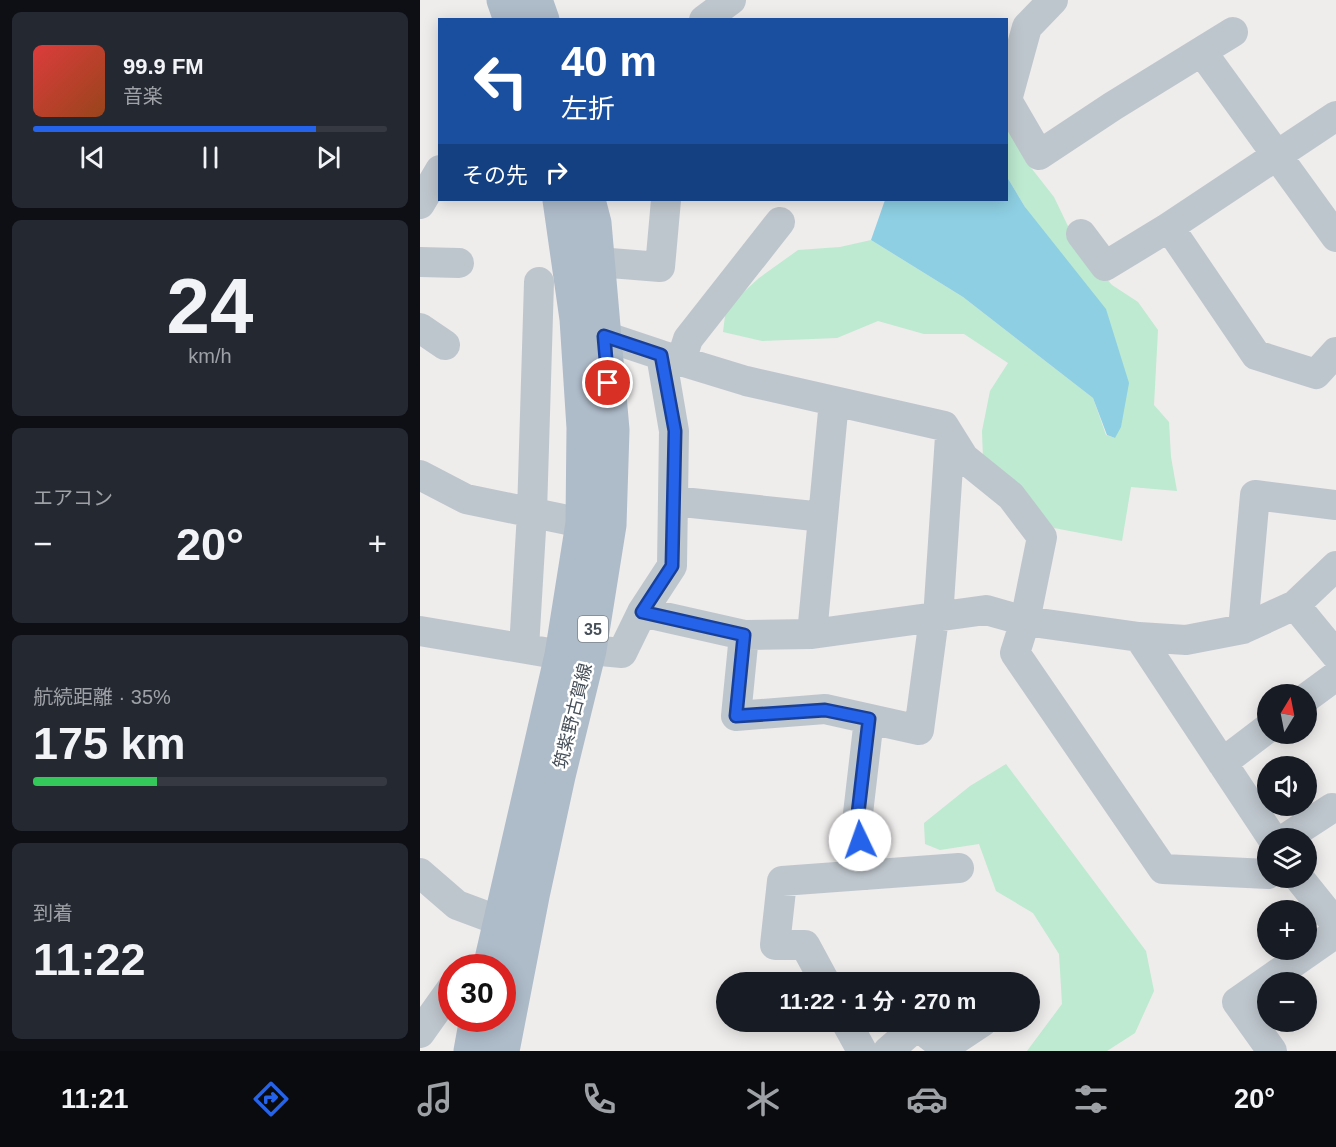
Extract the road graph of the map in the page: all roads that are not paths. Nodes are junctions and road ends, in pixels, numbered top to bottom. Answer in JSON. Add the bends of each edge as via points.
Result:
{"nodes":[{"id":1,"x":503,"y":0,"type":"edge"},
{"id":2,"x":536,"y":0,"type":"edge"},
{"id":3,"x":731,"y":0,"type":"edge"},
{"id":4,"x":1053,"y":0,"type":"edge"},
{"id":5,"x":509,"y":18,"type":"edge"},
{"id":6,"x":542,"y":18,"type":"edge"},
{"id":7,"x":707,"y":18,"type":"edge"},
{"id":8,"x":1233,"y":32,"type":"dead end"},
{"id":9,"x":1202,"y":52,"type":"junction"},
{"id":10,"x":1008,"y":96,"type":"edge"},
{"id":11,"x":1008,"y":102,"type":"edge"},
{"id":12,"x":1336,"y":116,"type":"edge"},
{"id":13,"x":1276,"y":154,"type":"junction"},
{"id":14,"x":438,"y":173,"type":"edge"},
{"id":15,"x":559,"y":201,"type":"edge"},
{"id":16,"x":589,"y":201,"type":"edge"},
{"id":17,"x":666,"y":201,"type":"edge"},
{"id":18,"x":420,"y":204,"type":"edge"},
{"id":19,"x":780,"y":222,"type":"dead end"},
{"id":20,"x":1168,"y":227,"type":"junction"},
{"id":21,"x":1081,"y":234,"type":"dead end"},
{"id":22,"x":1336,"y":237,"type":"edge"},
{"id":23,"x":420,"y":262,"type":"edge"},
{"id":24,"x":598,"y":262,"type":"junction"},
{"id":25,"x":459,"y":263,"type":"dead end"},
{"id":26,"x":539,"y":282,"type":"dead end"},
{"id":27,"x":420,"y":328,"type":"edge"},
{"id":28,"x":604,"y":336,"type":"junction"},
{"id":29,"x":445,"y":345,"type":"dead end"},
{"id":30,"x":1336,"y":352,"type":"edge"},
{"id":31,"x":671,"y":358,"type":"junction"},
{"id":32,"x":834,"y":401,"type":"junction"},
{"id":33,"x":950,"y":436,"type":"junction"},
{"id":34,"x":420,"y":476,"type":"edge"},
{"id":35,"x":673,"y":501,"type":"junction"},
{"id":36,"x":1336,"y":505,"type":"edge"},
{"id":37,"x":532,"y":513,"type":"junction"},
{"id":38,"x":823,"y":517,"type":"junction"},
{"id":39,"x":582,"y":523,"type":"junction"},
{"id":40,"x":1336,"y":566,"type":"edge"},
{"id":41,"x":1295,"y":605,"type":"junction"},
{"id":42,"x":642,"y":612,"type":"junction"},
{"id":43,"x":936,"y":618,"type":"junction"},
{"id":44,"x":1025,"y":621,"type":"junction"},
{"id":45,"x":1243,"y":629,"type":"junction"},
{"id":46,"x":420,"y":631,"type":"edge"},
{"id":47,"x":812,"y":634,"type":"junction"},
{"id":48,"x":744,"y":635,"type":"junction"},
{"id":49,"x":1139,"y":637,"type":"junction"},
{"id":50,"x":524,"y":648,"type":"junction"},
{"id":51,"x":575,"y":652,"type":"junction"},
{"id":52,"x":1336,"y":655,"type":"edge"},
{"id":53,"x":1336,"y":676,"type":"edge"},
{"id":54,"x":1317,"y":690,"type":"edge"},
{"id":55,"x":869,"y":719,"type":"junction"},
{"id":56,"x":1257,"y":736,"type":"edge"},
{"id":57,"x":1221,"y":763,"type":"junction"},
{"id":58,"x":1332,"y":808,"type":"dead end"},
{"id":59,"x":1265,"y":828,"type":"edge"},
{"id":60,"x":1301,"y":828,"type":"edge"},
{"id":61,"x":959,"y":868,"type":"dead end"},
{"id":62,"x":420,"y":873,"type":"edge"},
{"id":63,"x":1257,"y":873,"type":"edge"},
{"id":64,"x":866,"y":875,"type":"junction"},
{"id":65,"x":1307,"y":888,"type":"edge"},
{"id":66,"x":500,"y":921,"type":"junction"},
{"id":67,"x":1336,"y":924,"type":"edge"},
{"id":68,"x":1336,"y":933,"type":"edge"},
{"id":69,"x":492,"y":954,"type":"edge"},
{"id":70,"x":820,"y":972,"type":"edge"},
{"id":71,"x":438,"y":1008,"type":"edge"},
{"id":72,"x":473,"y":1032,"type":"edge"},
{"id":73,"x":852,"y":1032,"type":"edge"},
{"id":74,"x":910,"y":1032,"type":"edge"},
{"id":75,"x":925,"y":1032,"type":"edge"},
{"id":76,"x":967,"y":1032,"type":"edge"},
{"id":77,"x":420,"y":1033,"type":"edge"},
{"id":78,"x":1269,"y":1050,"type":"edge"},
{"id":79,"x":470,"y":1051,"type":"edge"},
{"id":80,"x":503,"y":1051,"type":"edge"},
{"id":81,"x":862,"y":1051,"type":"edge"},
{"id":82,"x":888,"y":1051,"type":"edge"}],
"edges":[{"from":1,"to":5,"type":"main road"},
{"from":2,"to":6,"type":"main road"},
{"from":3,"to":7,"type":"street"},
{"from":4,"to":10,"type":"street","via":[[1027,27]]},
{"from":8,"to":9,"type":"street"},
{"from":9,"to":11,"type":"street","via":[[1039,155]]},
{"from":9,"to":13,"type":"street"},
{"from":12,"to":13,"type":"street"},
{"from":13,"to":20,"type":"street"},
{"from":13,"to":22,"type":"street"},
{"from":14,"to":18,"type":"street"},
{"from":15,"to":39,"type":"main road","name":"筑紫野古賀線","number":"35","via":[[576,319],[583,428]]},
{"from":16,"to":24,"type":"main road","name":"筑紫野古賀線","number":"35"},
{"from":17,"to":24,"type":"street","via":[[660,267]]},
{"from":19,"to":31,"type":"street"},
{"from":20,"to":21,"type":"street","via":[[1105,266]]},
{"from":20,"to":30,"type":"street","via":[[1256,355],[1316,374]]},
{"from":23,"to":25,"type":"street"},
{"from":24,"to":28,"type":"main road","name":"筑紫野古賀線","number":"35"},
{"from":26,"to":37,"type":"street"},
{"from":27,"to":29,"type":"street"},
{"from":28,"to":31,"type":"street"},
{"from":28,"to":51,"type":"main road","name":"筑紫野古賀線","number":"35","via":[[613,430],[610,525]]},
{"from":31,"to":32,"type":"street","via":[[746,381]]},
{"from":31,"to":35,"type":"street"},
{"from":32,"to":33,"type":"street","via":[[944,426]]},
{"from":32,"to":38,"type":"street"},
{"from":33,"to":43,"type":"street"},
{"from":33,"to":44,"type":"street","via":[[964,458],[1011,496],[1042,537]]},
{"from":34,"to":37,"type":"street","via":[[466,499]]},
{"from":35,"to":38,"type":"street"},
{"from":35,"to":42,"type":"street","via":[[672,566]]},
{"from":36,"to":45,"type":"street","via":[[1255,495]]},
{"from":37,"to":39,"type":"street"},
{"from":37,"to":50,"type":"street"},
{"from":38,"to":47,"type":"street"},
{"from":39,"to":51,"type":"main road","name":"筑紫野古賀線","number":"35"},
{"from":40,"to":41,"type":"street"},
{"from":41,"to":45,"type":"street"},
{"from":41,"to":52,"type":"street"},
{"from":42,"to":48,"type":"street"},
{"from":42,"to":51,"type":"street","via":[[622,653]]},
{"from":43,"to":44,"type":"street","via":[[986,610]]},
{"from":43,"to":47,"type":"street"},
{"from":43,"to":55,"type":"street","via":[[919,730]]},
{"from":44,"to":49,"type":"street"},
{"from":44,"to":63,"type":"street","via":[[1015,653],[1163,868]]},
{"from":45,"to":49,"type":"street","via":[[1186,640]]},
{"from":46,"to":50,"type":"street"},
{"from":47,"to":48,"type":"street"},
{"from":48,"to":55,"type":"street","via":[[736,716],[825,710]]},
{"from":49,"to":57,"type":"street"},
{"from":50,"to":51,"type":"street"},
{"from":51,"to":66,"type":"main road","name":"筑紫野古賀線","number":"35"},
{"from":51,"to":80,"type":"main road","name":"筑紫野古賀線","number":"35","via":[[559,776]]},
{"from":53,"to":54,"type":"street"},
{"from":55,"to":64,"type":"street","via":[[857,822]]},
{"from":56,"to":57,"type":"street"},
{"from":57,"to":59,"type":"street"},
{"from":58,"to":60,"type":"street"},
{"from":61,"to":64,"type":"street"},
{"from":62,"to":66,"type":"street","via":[[457,905]]},
{"from":64,"to":70,"type":"street","via":[[782,881],[775,945],[805,945]]},
{"from":65,"to":67,"type":"street"},
{"from":66,"to":69,"type":"main road","name":"筑紫野古賀線","number":"35"},
{"from":68,"to":78,"type":"street","via":[[1237,1002]]},
{"from":71,"to":77,"type":"street"},
{"from":72,"to":79,"type":"main road"},
{"from":73,"to":81,"type":"street"},
{"from":74,"to":82,"type":"street"},
{"from":75,"to":76,"type":"street","via":[[939,1043]]}]}
